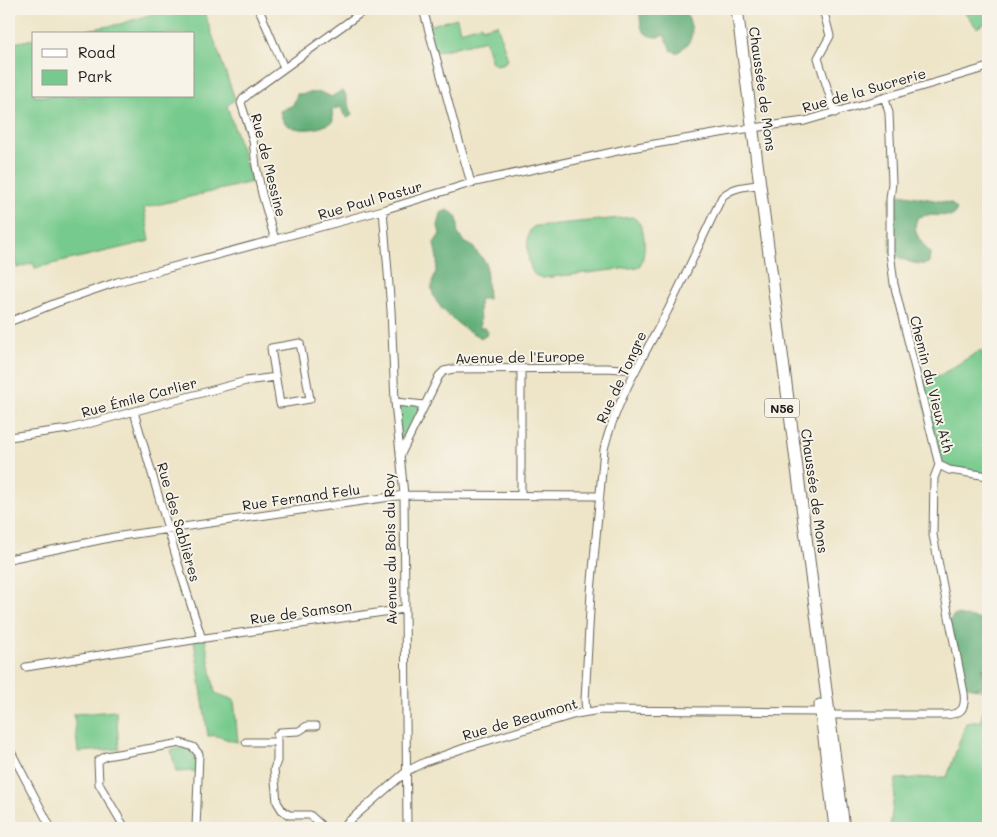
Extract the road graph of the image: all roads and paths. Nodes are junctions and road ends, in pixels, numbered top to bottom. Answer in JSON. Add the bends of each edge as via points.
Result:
{"nodes":[{"id":1,"x":259,"y":9,"type":"edge"},
{"id":2,"x":366,"y":9,"type":"edge"},
{"id":3,"x":423,"y":9,"type":"edge"},
{"id":4,"x":730,"y":9,"type":"edge"},
{"id":5,"x":737,"y":9,"type":"edge"},
{"id":6,"x":823,"y":9,"type":"edge"},
{"id":7,"x":988,"y":67,"type":"edge"},
{"id":8,"x":284,"y":68,"type":"junction"},
{"id":9,"x":885,"y":99,"type":"junction"},
{"id":10,"x":835,"y":113,"type":"junction"},
{"id":11,"x":749,"y":129,"type":"junction"},
{"id":12,"x":471,"y":183,"type":"junction"},
{"id":13,"x":757,"y":185,"type":"junction"},
{"id":14,"x":383,"y":210,"type":"junction"},
{"id":15,"x":275,"y":240,"type":"junction"},
{"id":16,"x":9,"y":322,"type":"edge"},
{"id":17,"x":521,"y":369,"type":"junction"},
{"id":18,"x":636,"y":370,"type":"junction"},
{"id":19,"x":276,"y":377,"type":"junction"},
{"id":20,"x":395,"y":402,"type":"junction"},
{"id":21,"x":425,"y":404,"type":"junction"},
{"id":22,"x":134,"y":412,"type":"junction"},
{"id":23,"x":9,"y":437,"type":"edge"},
{"id":24,"x":400,"y":457,"type":"junction"},
{"id":25,"x":939,"y":465,"type":"junction"},
{"id":26,"x":988,"y":476,"type":"edge"},
{"id":27,"x":404,"y":495,"type":"junction"},
{"id":28,"x":522,"y":495,"type":"junction"},
{"id":29,"x":599,"y":496,"type":"junction"},
{"id":30,"x":168,"y":529,"type":"junction"},
{"id":31,"x":9,"y":559,"type":"edge"},
{"id":32,"x":404,"y":609,"type":"junction"},
{"id":33,"x":202,"y":639,"type":"junction"},
{"id":34,"x":26,"y":667,"type":"dead end"},
{"id":35,"x":586,"y":712,"type":"junction"},
{"id":36,"x":825,"y":713,"type":"junction"},
{"id":37,"x":316,"y":726,"type":"dead end"},
{"id":38,"x":246,"y":742,"type":"dead end"},
{"id":39,"x":276,"y":742,"type":"junction"},
{"id":40,"x":9,"y":748,"type":"edge"},
{"id":41,"x":407,"y":770,"type":"junction"},
{"id":42,"x":51,"y":828,"type":"edge"},
{"id":43,"x":125,"y":828,"type":"edge"},
{"id":44,"x":196,"y":828,"type":"edge"},
{"id":45,"x":324,"y":828,"type":"edge"},
{"id":46,"x":341,"y":828,"type":"edge"},
{"id":47,"x":407,"y":828,"type":"edge"},
{"id":48,"x":835,"y":828,"type":"edge"},
{"id":49,"x":844,"y":828,"type":"edge"}],
"edges":[{"from":1,"to":8,"type":"street"},
{"from":2,"to":8,"type":"street","name":"Rue de Messine"},
{"from":3,"to":12,"type":"street"},
{"from":4,"to":11,"type":"main road","name":"Chaussée de Mons","number":"N56"},
{"from":5,"to":11,"type":"main road","name":"Chaussée de Mons","number":"N56"},
{"from":6,"to":10,"type":"street","via":[[830,36],[818,58]]},
{"from":7,"to":9,"type":"street","name":"Rue de la Sucrerie"},
{"from":8,"to":15,"type":"street","name":"Rue de Messine","via":[[241,103],[253,140],[262,194]]},
{"from":9,"to":10,"type":"street","name":"Rue de la Sucrerie"},
{"from":9,"to":25,"type":"street","name":"Chemin du Vieux Ath","via":[[889,113],[890,252],[894,284]]},
{"from":10,"to":11,"type":"street","name":"Rue de la Sucrerie"},
{"from":11,"to":12,"type":"street","name":"Rue Paul Pastur","via":[[631,148]]},
{"from":11,"to":13,"type":"main road","name":"Chaussée de Mons","number":"N56"},
{"from":12,"to":14,"type":"street","name":"Rue Paul Pastur"},
{"from":13,"to":18,"type":"street","name":"Rue de Tongre","via":[[737,188],[722,197]]},
{"from":13,"to":36,"type":"main road","name":"Chaussée de Mons","number":"N56"},
{"from":14,"to":15,"type":"street","name":"Rue Paul Pastur"},
{"from":14,"to":20,"type":"street","name":"Avenue du Bois du Roy"},
{"from":15,"to":16,"type":"street","name":"Rue Paul Pastur","via":[[117,282]]},
{"from":17,"to":18,"type":"street","name":"Avenue de l'Europe"},
{"from":17,"to":21,"type":"street","name":"Avenue de l'Europe","via":[[444,371]]},
{"from":17,"to":28,"type":"street"},
{"from":18,"to":29,"type":"street","name":"Rue de Tongre","via":[[608,432]]},
{"from":19,"to":19,"type":"street","via":[[280,404],[310,399],[300,343],[271,348]]},
{"from":19,"to":22,"type":"street","name":"Rue Émile Carlier","via":[[246,381]]},
{"from":20,"to":21,"type":"street"},
{"from":20,"to":24,"type":"street","name":"Avenue du Bois du Roy"},
{"from":21,"to":24,"type":"street","name":"Avenue de l'Europe"},
{"from":22,"to":23,"type":"street","name":"Rue Émile Carlier","via":[[69,429]]},
{"from":22,"to":30,"type":"street","name":"Rue des Sablières"},
{"from":24,"to":27,"type":"street","name":"Avenue du Bois du Roy"},
{"from":25,"to":26,"type":"street","via":[[949,470]]},
{"from":25,"to":36,"type":"street","name":"Chemin du Vieux Ath","via":[[934,478],[933,535],[964,693],[963,706],[957,714]]},
{"from":27,"to":28,"type":"street","name":"Rue Fernand Felu"},
{"from":27,"to":30,"type":"street","name":"Rue Fernand Felu"},
{"from":27,"to":32,"type":"street","name":"Avenue du Bois du Roy"},
{"from":28,"to":29,"type":"street","name":"Rue Fernand Felu"},
{"from":29,"to":35,"type":"street","name":"Rue de Tongre"},
{"from":30,"to":31,"type":"street","name":"Rue Fernand Felu"},
{"from":30,"to":33,"type":"street","name":"Rue des Sablières"},
{"from":32,"to":33,"type":"street","name":"Rue de Samson"},
{"from":32,"to":41,"type":"street","name":"Avenue du Bois du Roy"},
{"from":33,"to":34,"type":"street","name":"Rue de Samson"},
{"from":35,"to":36,"type":"street","name":"Rue de Beaumont"},
{"from":35,"to":41,"type":"street","name":"Rue de Beaumont","via":[[467,747]]},
{"from":36,"to":48,"type":"main road","name":"Chaussée de Mons","number":"N56"},
{"from":36,"to":49,"type":"main road","name":"Chaussée de Mons","number":"N56"},
{"from":37,"to":39,"type":"street","via":[[280,732]]},
{"from":38,"to":39,"type":"street"},
{"from":39,"to":45,"type":"street","via":[[274,769],[279,806],[289,815],[310,815]]},
{"from":40,"to":42,"type":"street"},
{"from":41,"to":46,"type":"street","name":"Rue de Beaumont"},
{"from":41,"to":47,"type":"street","name":"Avenue du Bois du Roy"},
{"from":43,"to":44,"type":"street","via":[[99,784],[98,761],[106,756],[181,743],[198,751]]}]}
